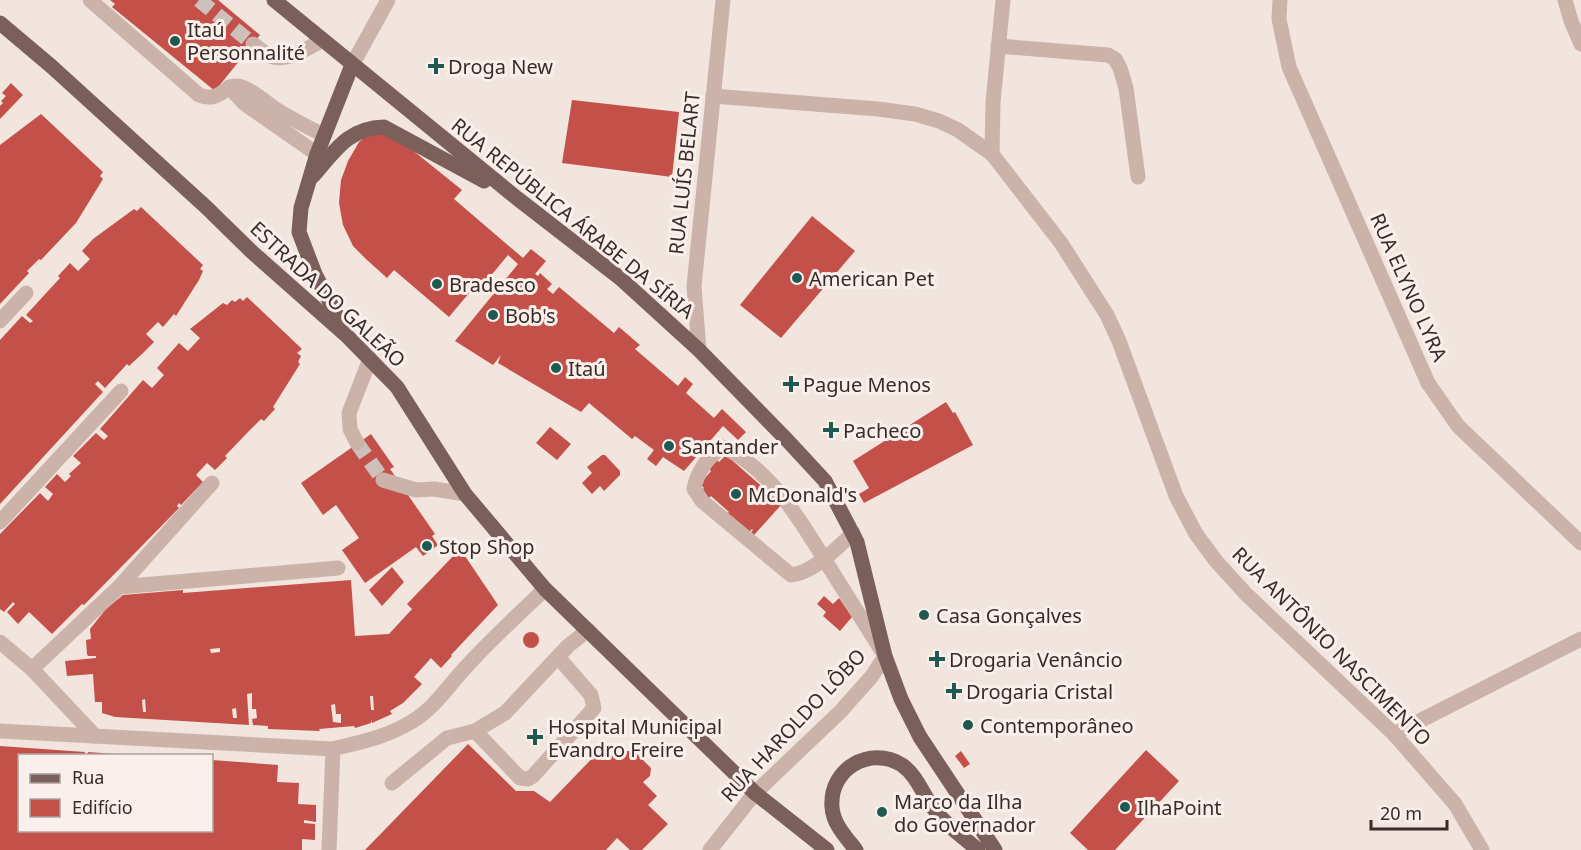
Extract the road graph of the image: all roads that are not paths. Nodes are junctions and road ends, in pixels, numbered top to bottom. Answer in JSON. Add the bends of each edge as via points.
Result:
{"nodes":[{"id":1,"x":90,"y":0,"type":"edge"},
{"id":2,"x":274,"y":0,"type":"edge"},
{"id":3,"x":388,"y":0,"type":"edge"},
{"id":4,"x":723,"y":0,"type":"edge"},
{"id":5,"x":1003,"y":0,"type":"edge"},
{"id":6,"x":1280,"y":0,"type":"edge"},
{"id":7,"x":1565,"y":0,"type":"edge"},
{"id":8,"x":0,"y":22,"type":"edge"},
{"id":9,"x":323,"y":40,"type":"junction"},
{"id":10,"x":253,"y":44,"type":"tunnel mouth"},
{"id":11,"x":1581,"y":44,"type":"edge"},
{"id":12,"x":998,"y":46,"type":"junction"},
{"id":13,"x":352,"y":65,"type":"junction"},
{"id":14,"x":229,"y":87,"type":"junction"},
{"id":15,"x":713,"y":96,"type":"junction"},
{"id":16,"x":324,"y":135,"type":"junction"},
{"id":17,"x":317,"y":154,"type":"junction"},
{"id":18,"x":992,"y":154,"type":"junction"},
{"id":19,"x":1137,"y":177,"type":"dead end"},
{"id":20,"x":308,"y":182,"type":"junction"},
{"id":21,"x":518,"y":199,"type":"junction"},
{"id":22,"x":26,"y":293,"type":"dead end"},
{"id":23,"x":0,"y":321,"type":"edge"},
{"id":24,"x":348,"y":337,"type":"junction"},
{"id":25,"x":699,"y":350,"type":"junction"},
{"id":26,"x":370,"y":359,"type":"junction"},
{"id":27,"x":121,"y":391,"type":"dead end"},
{"id":28,"x":357,"y":443,"type":"tunnel mouth"},
{"id":29,"x":383,"y":480,"type":"tunnel mouth"},
{"id":30,"x":212,"y":483,"type":"dead end"},
{"id":31,"x":465,"y":494,"type":"junction"},
{"id":32,"x":0,"y":522,"type":"edge"},
{"id":33,"x":853,"y":533,"type":"junction"},
{"id":34,"x":1581,"y":543,"type":"edge"},
{"id":35,"x":825,"y":559,"type":"junction"},
{"id":36,"x":338,"y":568,"type":"dead end"},
{"id":37,"x":119,"y":587,"type":"junction"},
{"id":38,"x":545,"y":589,"type":"junction"},
{"id":39,"x":588,"y":630,"type":"junction"},
{"id":40,"x":1581,"y":639,"type":"edge"},
{"id":41,"x":0,"y":642,"type":"edge"},
{"id":42,"x":885,"y":656,"type":"junction"},
{"id":43,"x":558,"y":657,"type":"junction"},
{"id":44,"x":32,"y":669,"type":"junction"},
{"id":45,"x":0,"y":731,"type":"edge"},
{"id":46,"x":475,"y":731,"type":"junction"},
{"id":47,"x":1394,"y":734,"type":"junction"},
{"id":48,"x":95,"y":736,"type":"junction"},
{"id":49,"x":333,"y":749,"type":"junction"},
{"id":50,"x":392,"y":783,"type":"dead end"},
{"id":51,"x":755,"y":792,"type":"junction"},
{"id":52,"x":328,"y":850,"type":"edge"},
{"id":53,"x":710,"y":850,"type":"edge"},
{"id":54,"x":827,"y":850,"type":"edge"},
{"id":55,"x":856,"y":850,"type":"edge"},
{"id":56,"x":978,"y":850,"type":"edge"},
{"id":57,"x":995,"y":850,"type":"edge"},
{"id":58,"x":1482,"y":850,"type":"edge"}],
"edges":[{"from":1,"to":14,"type":"street","via":[[199,95],[215,98]]},
{"from":2,"to":9,"type":"main road","name":"RUA REPÚBLICA ÁRABE DA SÍRIA"},
{"from":3,"to":13,"type":"street"},
{"from":4,"to":15,"type":"street","name":"RUA LUÍS BELART"},
{"from":5,"to":12,"type":"street"},
{"from":6,"to":34,"type":"street","name":"RUA ELYNO LYRA","via":[[1279,19],[1289,67],[1428,383],[1458,426]]},
{"from":7,"to":11,"type":"street"},
{"from":8,"to":24,"type":"main road","name":"ESTRADA DO GALEÃO"},
{"from":9,"to":10,"type":"street","via":[[282,58],[271,57]]},
{"from":9,"to":13,"type":"main road","name":"RUA REPÚBLICA ÁRABE DA SÍRIA"},
{"from":12,"to":18,"type":"street"},
{"from":12,"to":19,"type":"street","via":[[1108,55],[1115,59],[1126,88]]},
{"from":13,"to":16,"type":"main road"},
{"from":13,"to":21,"type":"main road","name":"RUA REPÚBLICA ÁRABE DA SÍRIA"},
{"from":14,"to":16,"type":"street","via":[[241,86]]},
{"from":14,"to":17,"type":"street","via":[[245,104]]},
{"from":15,"to":18,"type":"street","name":"RUA ANTÔNIO NASCIMENTO","via":[[915,114],[958,130]]},
{"from":15,"to":25,"type":"street","name":"RUA LUÍS BELART","via":[[694,286]]},
{"from":16,"to":17,"type":"main road"},
{"from":17,"to":20,"type":"main road"},
{"from":18,"to":47,"type":"street","name":"RUA ANTÔNIO NASCIMENTO","via":[[1061,243],[1107,315],[1176,496],[1196,534],[1246,594]]},
{"from":20,"to":21,"type":"main road","via":[[354,133],[384,128]]},
{"from":20,"to":24,"type":"main road","via":[[299,232],[315,274]]},
{"from":21,"to":25,"type":"main road","name":"RUA REPÚBLICA ÁRABE DA SÍRIA","via":[[620,278]]},
{"from":22,"to":23,"type":"street"},
{"from":24,"to":26,"type":"main road","name":"ESTRADA DO GALEÃO"},
{"from":25,"to":33,"type":"main road","name":"RUA REPÚBLICA ÁRABE DA SÍRIA","via":[[825,481]]},
{"from":26,"to":28,"type":"street","via":[[349,413],[350,429]]},
{"from":26,"to":31,"type":"main road","name":"ESTRADA DO GALEÃO","via":[[397,387]]},
{"from":27,"to":32,"type":"street"},
{"from":29,"to":31,"type":"street","via":[[416,490]]},
{"from":30,"to":37,"type":"street"},
{"from":31,"to":38,"type":"main road","name":"ESTRADA DO GALEÃO"},
{"from":33,"to":35,"type":"street"},
{"from":33,"to":42,"type":"main road","name":"RUA REPÚBLICA ÁRABE DA SÍRIA"},
{"from":35,"to":35,"type":"street","via":[[787,501],[744,459],[723,447],[714,453],[696,477],[694,489],[702,501],[790,575]]},
{"from":35,"to":42,"type":"street"},
{"from":36,"to":37,"type":"street"},
{"from":37,"to":44,"type":"street"},
{"from":38,"to":39,"type":"main road","name":"ESTRADA DO GALEÃO"},
{"from":38,"to":49,"type":"street","via":[[466,666],[433,706],[392,733]]},
{"from":39,"to":43,"type":"street"},
{"from":39,"to":51,"type":"main road","name":"ESTRADA DO GALEÃO"},
{"from":40,"to":47,"type":"street"},
{"from":41,"to":44,"type":"street"},
{"from":42,"to":51,"type":"street","name":"RUA HAROLDO LÔBO","via":[[840,712]]},
{"from":42,"to":57,"type":"main road","via":[[920,737]]},
{"from":43,"to":46,"type":"street","via":[[505,713]]},
{"from":43,"to":46,"type":"street","via":[[591,695],[594,708],[533,776],[520,778]]},
{"from":44,"to":48,"type":"street"},
{"from":45,"to":48,"type":"street"},
{"from":46,"to":50,"type":"street","via":[[447,738]]},
{"from":47,"to":58,"type":"street","name":"RUA ANTÔNIO NASCIMENTO","via":[[1455,804]]},
{"from":48,"to":49,"type":"street"},
{"from":49,"to":52,"type":"street"},
{"from":51,"to":53,"type":"street","name":"RUA HAROLDO LÔBO"},
{"from":51,"to":54,"type":"main road","name":"ESTRADA DO GALEÃO"},
{"from":55,"to":56,"type":"main road","via":[[835,819],[832,796],[841,775],[850,766],[881,758],[910,772],[937,813]]}]}
